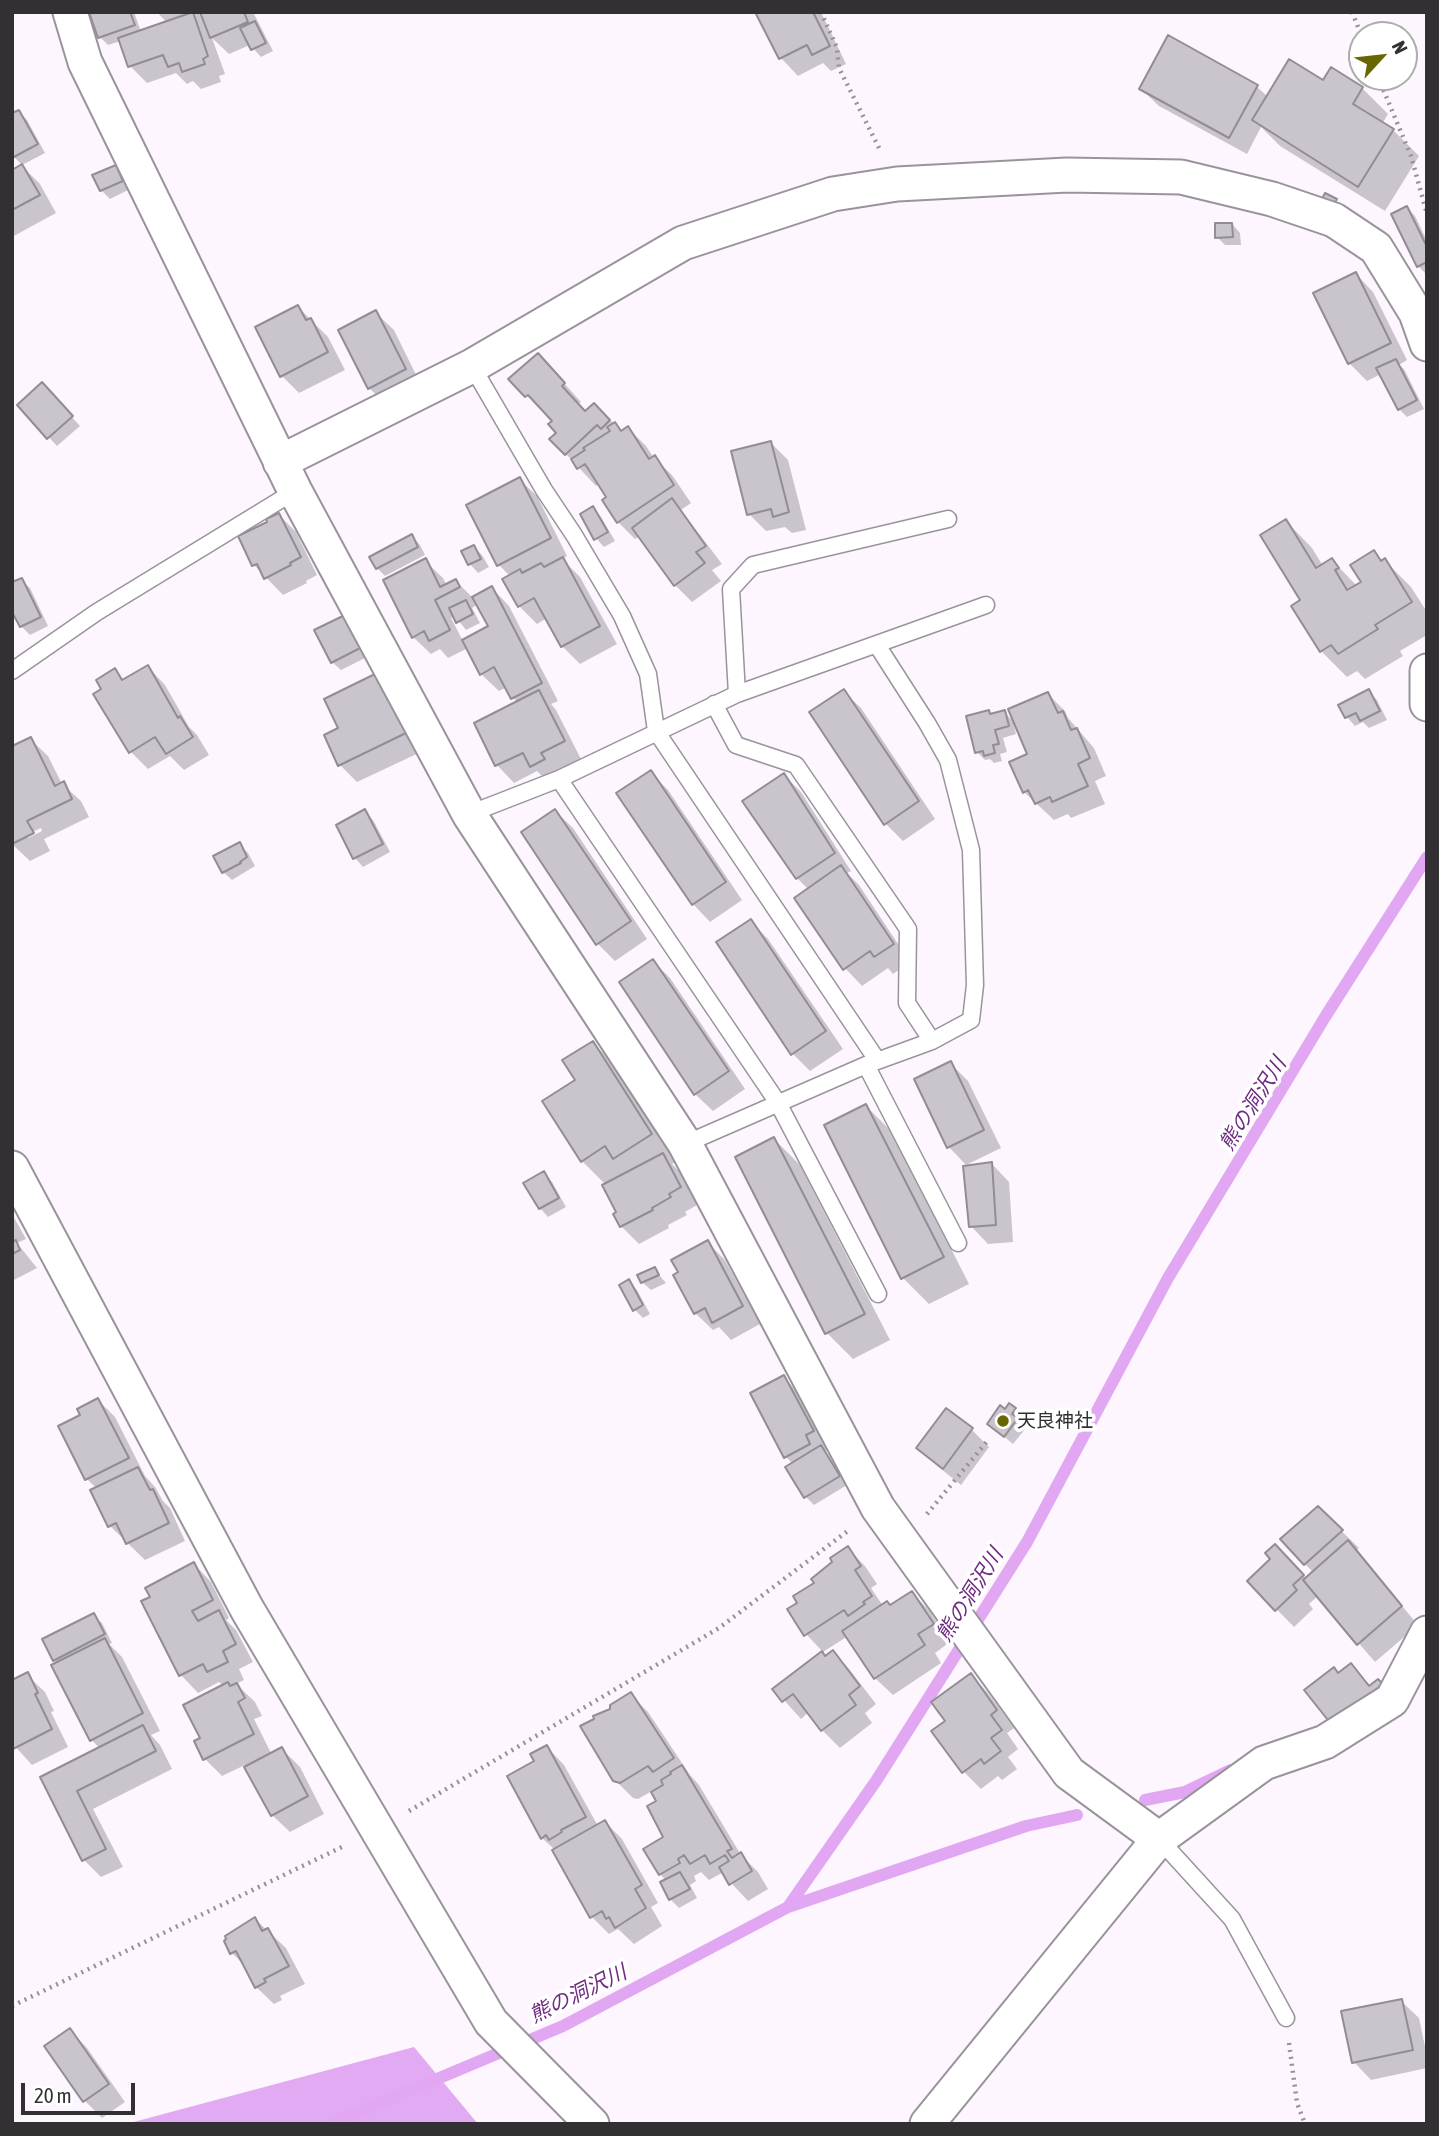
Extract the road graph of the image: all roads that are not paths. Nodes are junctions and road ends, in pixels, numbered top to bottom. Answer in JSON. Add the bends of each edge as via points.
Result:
{"nodes":[{"id":1,"x":70,"y":12,"type":"edge"},
{"id":2,"x":1427,"y":344,"type":"edge"},
{"id":3,"x":472,"y":366,"type":"junction"},
{"id":4,"x":280,"y":462,"type":"junction"},
{"id":5,"x":295,"y":491,"type":"junction"},
{"id":6,"x":948,"y":519,"type":"dead end"},
{"id":7,"x":986,"y":606,"type":"dead end"},
{"id":8,"x":877,"y":645,"type":"junction"},
{"id":9,"x":12,"y":671,"type":"edge"},
{"id":10,"x":1427,"y":671,"type":"edge"},
{"id":11,"x":737,"y":694,"type":"junction"},
{"id":12,"x":714,"y":704,"type":"junction"},
{"id":13,"x":1427,"y":704,"type":"edge"},
{"id":14,"x":656,"y":731,"type":"junction"},
{"id":15,"x":559,"y":779,"type":"junction"},
{"id":16,"x":469,"y":814,"type":"junction"},
{"id":17,"x":932,"y":1041,"type":"junction"},
{"id":18,"x":871,"y":1062,"type":"junction"},
{"id":19,"x":778,"y":1103,"type":"junction"},
{"id":20,"x":685,"y":1144,"type":"junction"},
{"id":21,"x":12,"y":1168,"type":"edge"},
{"id":22,"x":958,"y":1243,"type":"dead end"},
{"id":23,"x":878,"y":1294,"type":"dead end"},
{"id":24,"x":1427,"y":1633,"type":"edge"},
{"id":25,"x":1159,"y":1839,"type":"junction"},
{"id":26,"x":1286,"y":2018,"type":"road end"},
{"id":27,"x":592,"y":2124,"type":"edge"},
{"id":28,"x":927,"y":2124,"type":"edge"}],
"edges":[{"from":1,"to":4,"type":"street","via":[[85,62]]},
{"from":2,"to":3,"type":"street","via":[[1416,313],[1376,248],[1334,220],[1181,177],[1067,175],[897,184],[832,194],[683,243]]},
{"from":3,"to":4,"type":"street"},
{"from":3,"to":14,"type":"lane","via":[[622,615],[648,674]]},
{"from":4,"to":5,"type":"street"},
{"from":5,"to":9,"type":"lane","via":[[97,612]]},
{"from":5,"to":16,"type":"street"},
{"from":6,"to":11,"type":"lane","via":[[753,565],[731,589]]},
{"from":7,"to":8,"type":"lane"},
{"from":8,"to":11,"type":"lane"},
{"from":8,"to":17,"type":"lane","via":[[948,760],[971,850],[975,985],[971,1020]]},
{"from":10,"to":13,"type":"street"},
{"from":11,"to":12,"type":"lane"},
{"from":12,"to":14,"type":"lane"},
{"from":12,"to":17,"type":"lane","via":[[736,746],[796,765],[908,929],[906,1003]]},
{"from":14,"to":15,"type":"lane"},
{"from":14,"to":18,"type":"lane"},
{"from":15,"to":16,"type":"lane"},
{"from":15,"to":19,"type":"lane"},
{"from":16,"to":20,"type":"street"},
{"from":17,"to":18,"type":"lane"},
{"from":18,"to":19,"type":"lane"},
{"from":18,"to":22,"type":"lane"},
{"from":19,"to":20,"type":"lane"},
{"from":19,"to":23,"type":"lane"},
{"from":20,"to":25,"type":"street","via":[[878,1508],[1069,1773]]},
{"from":21,"to":27,"type":"street","via":[[247,1609],[491,2022]]},
{"from":24,"to":25,"type":"street","via":[[1392,1700],[1325,1742],[1264,1763]]},
{"from":25,"to":26,"type":"lane","via":[[1232,1919]]},
{"from":25,"to":28,"type":"street"}]}
